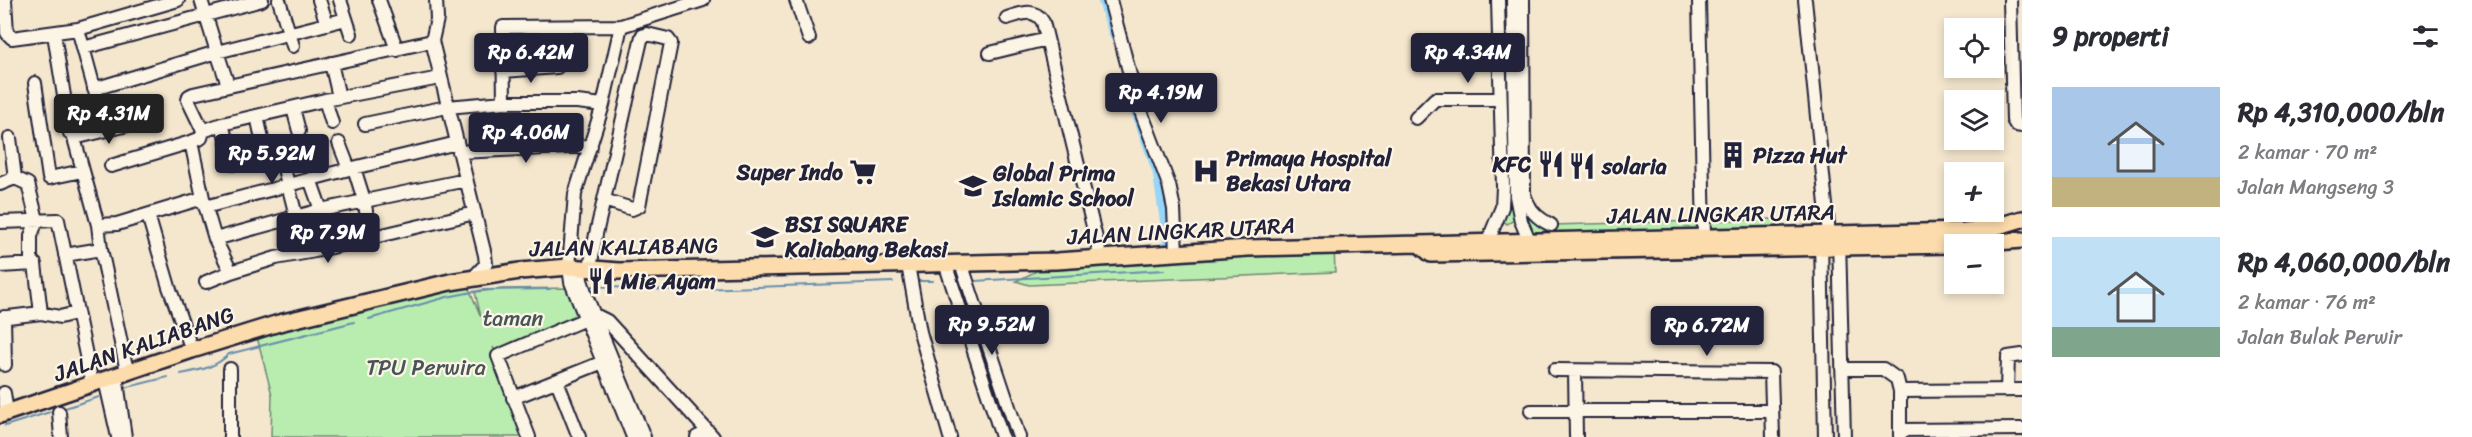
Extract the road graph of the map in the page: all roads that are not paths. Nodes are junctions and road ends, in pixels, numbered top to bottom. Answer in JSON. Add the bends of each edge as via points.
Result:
{"nodes":[{"id":1,"x":5,"y":0,"type":"edge"},
{"id":2,"x":178,"y":0,"type":"edge"},
{"id":3,"x":201,"y":0,"type":"edge"},
{"id":4,"x":262,"y":0,"type":"edge"},
{"id":5,"x":279,"y":0,"type":"edge"},
{"id":6,"x":319,"y":0,"type":"edge"},
{"id":7,"x":340,"y":0,"type":"edge"},
{"id":8,"x":379,"y":0,"type":"edge"},
{"id":9,"x":436,"y":0,"type":"edge"},
{"id":10,"x":664,"y":0,"type":"edge"},
{"id":11,"x":703,"y":0,"type":"edge"},
{"id":12,"x":796,"y":0,"type":"edge"},
{"id":13,"x":1110,"y":0,"type":"edge"},
{"id":14,"x":1498,"y":0,"type":"edge"},
{"id":15,"x":1513,"y":0,"type":"edge"},
{"id":16,"x":1523,"y":0,"type":"edge"},
{"id":17,"x":1699,"y":0,"type":"edge"},
{"id":18,"x":1805,"y":0,"type":"edge"},
{"id":19,"x":2010,"y":0,"type":"edge"},
{"id":20,"x":160,"y":3,"type":"edge"},
{"id":21,"x":660,"y":14,"type":"junction"},
{"id":22,"x":206,"y":15,"type":"junction"},
{"id":23,"x":1007,"y":18,"type":"dead end"},
{"id":24,"x":346,"y":19,"type":"junction"},
{"id":25,"x":327,"y":24,"type":"junction"},
{"id":26,"x":621,"y":26,"type":"junction"},
{"id":27,"x":78,"y":29,"type":"junction"},
{"id":28,"x":54,"y":34,"type":"junction"},
{"id":29,"x":351,"y":34,"type":"dead end"},
{"id":30,"x":809,"y":38,"type":"dead end"},
{"id":31,"x":291,"y":39,"type":"junction"},
{"id":32,"x":1047,"y":39,"type":"junction"},
{"id":33,"x":432,"y":41,"type":"junction"},
{"id":34,"x":83,"y":48,"type":"junction"},
{"id":35,"x":396,"y":50,"type":"junction"},
{"id":36,"x":218,"y":52,"type":"junction"},
{"id":37,"x":990,"y":53,"type":"dead end"},
{"id":38,"x":331,"y":63,"type":"junction"},
{"id":39,"x":557,"y":67,"type":"dead end"},
{"id":40,"x":503,"y":70,"type":"junction"},
{"id":41,"x":440,"y":78,"type":"junction"},
{"id":42,"x":35,"y":83,"type":"dead end"},
{"id":43,"x":228,"y":85,"type":"junction"},
{"id":44,"x":94,"y":89,"type":"junction"},
{"id":45,"x":339,"y":97,"type":"junction"},
{"id":46,"x":1500,"y":99,"type":"junction"},
{"id":47,"x":325,"y":100,"type":"junction"},
{"id":48,"x":504,"y":102,"type":"junction"},
{"id":49,"x":603,"y":105,"type":"junction"},
{"id":50,"x":99,"y":106,"type":"dead end"},
{"id":51,"x":447,"y":107,"type":"junction"},
{"id":52,"x":292,"y":108,"type":"junction"},
{"id":53,"x":257,"y":116,"type":"junction"},
{"id":54,"x":1416,"y":117,"type":"dead end"},
{"id":55,"x":136,"y":123,"type":"dead end"},
{"id":56,"x":332,"y":123,"type":"dead end"},
{"id":57,"x":222,"y":124,"type":"junction"},
{"id":58,"x":365,"y":124,"type":"dead end"},
{"id":59,"x":2018,"y":125,"type":"edge"},
{"id":60,"x":202,"y":131,"type":"junction"},
{"id":61,"x":299,"y":131,"type":"dead end"},
{"id":62,"x":10,"y":138,"type":"dead end"},
{"id":63,"x":74,"y":138,"type":"junction"},
{"id":64,"x":262,"y":138,"type":"dead end"},
{"id":65,"x":191,"y":142,"type":"junction"},
{"id":66,"x":339,"y":143,"type":"dead end"},
{"id":67,"x":278,"y":145,"type":"dead end"},
{"id":68,"x":591,"y":146,"type":"junction"},
{"id":69,"x":458,"y":148,"type":"junction"},
{"id":70,"x":233,"y":164,"type":"dead end"},
{"id":71,"x":111,"y":166,"type":"dead end"},
{"id":72,"x":351,"y":168,"type":"junction"},
{"id":73,"x":82,"y":171,"type":"junction"},
{"id":74,"x":15,"y":178,"type":"junction"},
{"id":75,"x":310,"y":179,"type":"junction"},
{"id":76,"x":466,"y":180,"type":"junction"},
{"id":77,"x":0,"y":184,"type":"edge"},
{"id":78,"x":287,"y":185,"type":"junction"},
{"id":79,"x":364,"y":200,"type":"junction"},
{"id":80,"x":604,"y":200,"type":"junction"},
{"id":81,"x":204,"y":203,"type":"junction"},
{"id":82,"x":321,"y":210,"type":"junction"},
{"id":83,"x":475,"y":213,"type":"junction"},
{"id":84,"x":148,"y":215,"type":"junction"},
{"id":85,"x":296,"y":216,"type":"junction"},
{"id":86,"x":2022,"y":219,"type":"edge"},
{"id":87,"x":37,"y":220,"type":"junction"},
{"id":88,"x":0,"y":222,"type":"edge"},
{"id":89,"x":98,"y":225,"type":"junction"},
{"id":90,"x":1551,"y":225,"type":"dead end"},
{"id":91,"x":1978,"y":234,"type":"edge"},
{"id":92,"x":1704,"y":237,"type":"junction"},
{"id":93,"x":371,"y":238,"type":"junction"},
{"id":94,"x":215,"y":239,"type":"junction"},
{"id":95,"x":1944,"y":239,"type":"edge"},
{"id":96,"x":1529,"y":240,"type":"junction"},
{"id":97,"x":2022,"y":240,"type":"edge"},
{"id":98,"x":1488,"y":241,"type":"junction"},
{"id":99,"x":2004,"y":241,"type":"edge"},
{"id":100,"x":1830,"y":243,"type":"junction"},
{"id":101,"x":1419,"y":244,"type":"junction"},
{"id":102,"x":1944,"y":245,"type":"edge"},
{"id":103,"x":101,"y":249,"type":"junction"},
{"id":104,"x":1173,"y":252,"type":"junction"},
{"id":105,"x":1505,"y":254,"type":"junction"},
{"id":106,"x":65,"y":255,"type":"junction"},
{"id":107,"x":1101,"y":259,"type":"junction"},
{"id":108,"x":31,"y":264,"type":"junction"},
{"id":109,"x":0,"y":266,"type":"edge"},
{"id":110,"x":908,"y":268,"type":"junction"},
{"id":111,"x":231,"y":272,"type":"junction"},
{"id":112,"x":578,"y":273,"type":"junction"},
{"id":113,"x":964,"y":273,"type":"junction"},
{"id":114,"x":949,"y":275,"type":"junction"},
{"id":115,"x":472,"y":279,"type":"junction"},
{"id":116,"x":206,"y":282,"type":"dead end"},
{"id":117,"x":41,"y":313,"type":"junction"},
{"id":118,"x":76,"y":313,"type":"junction"},
{"id":119,"x":2,"y":317,"type":"edge"},
{"id":120,"x":590,"y":317,"type":"junction"},
{"id":121,"x":192,"y":350,"type":"junction"},
{"id":122,"x":2022,"y":355,"type":"edge"},
{"id":123,"x":603,"y":362,"type":"junction"},
{"id":124,"x":5,"y":365,"type":"dead end"},
{"id":125,"x":230,"y":369,"type":"dead end"},
{"id":126,"x":1842,"y":369,"type":"junction"},
{"id":127,"x":1555,"y":370,"type":"dead end"},
{"id":128,"x":1575,"y":371,"type":"junction"},
{"id":129,"x":557,"y":381,"type":"junction"},
{"id":130,"x":111,"y":385,"type":"junction"},
{"id":131,"x":2007,"y":390,"type":"junction"},
{"id":132,"x":2022,"y":390,"type":"edge"},
{"id":133,"x":1900,"y":391,"type":"junction"},
{"id":134,"x":4,"y":393,"type":"dead end"},
{"id":135,"x":513,"y":398,"type":"junction"},
{"id":136,"x":1531,"y":411,"type":"dead end"},
{"id":137,"x":1772,"y":411,"type":"junction"},
{"id":138,"x":59,"y":412,"type":"dead end"},
{"id":139,"x":1575,"y":413,"type":"junction"},
{"id":140,"x":4,"y":414,"type":"edge"},
{"id":141,"x":2022,"y":429,"type":"edge"},
{"id":142,"x":1900,"y":434,"type":"edge"},
{"id":143,"x":706,"y":435,"type":"edge"},
{"id":144,"x":61,"y":437,"type":"edge"},
{"id":145,"x":118,"y":437,"type":"edge"},
{"id":146,"x":126,"y":437,"type":"edge"},
{"id":147,"x":225,"y":437,"type":"edge"},
{"id":148,"x":230,"y":437,"type":"edge"},
{"id":149,"x":529,"y":437,"type":"edge"},
{"id":150,"x":579,"y":437,"type":"edge"},
{"id":151,"x":633,"y":437,"type":"edge"},
{"id":152,"x":644,"y":437,"type":"edge"},
{"id":153,"x":950,"y":437,"type":"edge"},
{"id":154,"x":1002,"y":437,"type":"edge"},
{"id":155,"x":1019,"y":437,"type":"edge"},
{"id":156,"x":1576,"y":437,"type":"edge"},
{"id":157,"x":1773,"y":437,"type":"edge"},
{"id":158,"x":1825,"y":437,"type":"edge"},
{"id":159,"x":1844,"y":437,"type":"edge"}],
"edges":[{"from":1,"to":28,"type":"street","via":[[9,36]]},
{"from":2,"to":20,"type":"street"},
{"from":3,"to":22,"type":"street"},
{"from":4,"to":22,"type":"street"},
{"from":5,"to":31,"type":"street"},
{"from":6,"to":25,"type":"street"},
{"from":7,"to":24,"type":"street"},
{"from":8,"to":35,"type":"street"},
{"from":9,"to":33,"type":"street"},
{"from":10,"to":21,"type":"street"},
{"from":11,"to":21,"type":"street"},
{"from":12,"to":30,"type":"street"},
{"from":13,"to":104,"type":"street","via":[[1137,101],[1169,185],[1174,209]]},
{"from":14,"to":46,"type":"street"},
{"from":15,"to":96,"type":"street","via":[[1516,196]]},
{"from":16,"to":90,"type":"street","via":[[1524,194],[1532,211]]},
{"from":17,"to":92,"type":"street"},
{"from":18,"to":100,"type":"street"},
{"from":19,"to":59,"type":"street"},
{"from":20,"to":27,"type":"street"},
{"from":21,"to":26,"type":"street"},
{"from":22,"to":34,"type":"street"},
{"from":22,"to":36,"type":"street"},
{"from":23,"to":32,"type":"street","via":[[1032,12],[1039,15]]},
{"from":24,"to":25,"type":"street"},
{"from":24,"to":29,"type":"street"},
{"from":25,"to":31,"type":"street"},
{"from":26,"to":40,"type":"street","via":[[503,27]]},
{"from":26,"to":49,"type":"street"},
{"from":27,"to":28,"type":"street"},
{"from":27,"to":34,"type":"street"},
{"from":28,"to":63,"type":"street","via":[[69,133]]},
{"from":31,"to":36,"type":"street"},
{"from":32,"to":37,"type":"street"},
{"from":32,"to":107,"type":"street"},
{"from":33,"to":35,"type":"street"},
{"from":33,"to":41,"type":"street"},
{"from":34,"to":44,"type":"street"},
{"from":35,"to":38,"type":"street"},
{"from":36,"to":43,"type":"street"},
{"from":36,"to":44,"type":"street"},
{"from":38,"to":43,"type":"street"},
{"from":38,"to":45,"type":"street"},
{"from":39,"to":40,"type":"street"},
{"from":40,"to":48,"type":"street"},
{"from":41,"to":45,"type":"street"},
{"from":41,"to":51,"type":"street"},
{"from":42,"to":73,"type":"street","via":[[49,178]]},
{"from":43,"to":60,"type":"street","via":[[189,96]]},
{"from":44,"to":50,"type":"street"},
{"from":45,"to":47,"type":"street"},
{"from":46,"to":54,"type":"street","via":[[1435,99]]},
{"from":46,"to":98,"type":"street","via":[[1502,207]]},
{"from":47,"to":52,"type":"street"},
{"from":47,"to":56,"type":"street"},
{"from":48,"to":49,"type":"street"},
{"from":48,"to":51,"type":"street"},
{"from":49,"to":68,"type":"street"},
{"from":51,"to":58,"type":"street"},
{"from":51,"to":69,"type":"street"},
{"from":52,"to":53,"type":"street"},
{"from":52,"to":61,"type":"street"},
{"from":53,"to":57,"type":"street"},
{"from":53,"to":64,"type":"street"},
{"from":55,"to":63,"type":"street"},
{"from":57,"to":60,"type":"street"},
{"from":57,"to":70,"type":"street"},
{"from":60,"to":65,"type":"street","via":[[201,138]]},
{"from":62,"to":74,"type":"street"},
{"from":63,"to":73,"type":"street"},
{"from":65,"to":71,"type":"street"},
{"from":65,"to":81,"type":"street"},
{"from":66,"to":72,"type":"street"},
{"from":67,"to":78,"type":"street"},
{"from":68,"to":69,"type":"street"},
{"from":68,"to":112,"type":"street","via":[[575,194]]},
{"from":69,"to":72,"type":"street"},
{"from":69,"to":76,"type":"street"},
{"from":72,"to":75,"type":"street"},
{"from":72,"to":79,"type":"street"},
{"from":73,"to":89,"type":"street"},
{"from":74,"to":77,"type":"street"},
{"from":74,"to":87,"type":"street","via":[[28,184]]},
{"from":75,"to":78,"type":"street"},
{"from":75,"to":82,"type":"street"},
{"from":76,"to":79,"type":"street"},
{"from":76,"to":83,"type":"street"},
{"from":78,"to":81,"type":"street"},
{"from":78,"to":85,"type":"street"},
{"from":79,"to":82,"type":"street"},
{"from":79,"to":93,"type":"street"},
{"from":80,"to":80,"type":"street","via":[[642,36],[668,39],[671,43],[639,206],[632,208]]},
{"from":80,"to":112,"type":"street"},
{"from":81,"to":84,"type":"street"},
{"from":81,"to":94,"type":"street"},
{"from":82,"to":85,"type":"street"},
{"from":83,"to":93,"type":"street"},
{"from":83,"to":115,"type":"street","via":[[486,264]]},
{"from":84,"to":89,"type":"street"},
{"from":84,"to":121,"type":"street"},
{"from":85,"to":94,"type":"street"},
{"from":86,"to":91,"type":"main road","name":"JALAN LINGKAR UTARA"},
{"from":87,"to":88,"type":"street"},
{"from":87,"to":106,"type":"street","via":[[60,222]]},
{"from":87,"to":108,"type":"street","via":[[31,236]]},
{"from":89,"to":103,"type":"street"},
{"from":92,"to":96,"type":"main road","name":"JALAN LINGKAR UTARA"},
{"from":92,"to":100,"type":"main road","name":"JALAN LINGKAR UTARA"},
{"from":93,"to":111,"type":"street"},
{"from":94,"to":111,"type":"street"},
{"from":95,"to":100,"type":"main road","name":"JALAN LINGKAR UTARA"},
{"from":96,"to":98,"type":"main road","name":"JALAN LINGKAR UTARA"},
{"from":96,"to":105,"type":"street"},
{"from":97,"to":99,"type":"main road"},
{"from":98,"to":101,"type":"main road","name":"JALAN LINGKAR UTARA"},
{"from":98,"to":105,"type":"street"},
{"from":100,"to":102,"type":"main road","name":"JALAN LINGKAR UTARA"},
{"from":100,"to":105,"type":"main road","name":"JALAN LINGKAR UTARA"},
{"from":100,"to":126,"type":"street","via":[[1840,274]]},
{"from":100,"to":158,"type":"street","via":[[1822,275]]},
{"from":101,"to":104,"type":"main road","name":"JALAN LINGKAR UTARA"},
{"from":101,"to":105,"type":"main road","name":"JALAN LINGKAR UTARA","via":[[1431,254]]},
{"from":103,"to":106,"type":"street"},
{"from":103,"to":130,"type":"street"},
{"from":104,"to":107,"type":"main road","name":"JALAN LINGKAR UTARA"},
{"from":106,"to":118,"type":"street"},
{"from":107,"to":113,"type":"main road","name":"JALAN LINGKAR UTARA"},
{"from":108,"to":109,"type":"street"},
{"from":108,"to":117,"type":"street","via":[[36,266]]},
{"from":110,"to":112,"type":"main road","name":"JALAN KALIABANG"},
{"from":110,"to":114,"type":"main road","name":"JALAN KALIABANG"},
{"from":110,"to":153,"type":"street","via":[[920,332]]},
{"from":111,"to":116,"type":"street"},
{"from":112,"to":115,"type":"main road","name":"JALAN KALIABANG","via":[[520,271]]},
{"from":112,"to":120,"type":"street"},
{"from":113,"to":114,"type":"main road","name":"JALAN LINGKAR UTARA"},
{"from":113,"to":155,"type":"street"},
{"from":114,"to":154,"type":"street"},
{"from":115,"to":121,"type":"main road","name":"JALAN KALIABANG","via":[[279,323]]},
{"from":117,"to":118,"type":"street","via":[[52,317]]},
{"from":117,"to":119,"type":"street"},
{"from":118,"to":130,"type":"street"},
{"from":119,"to":124,"type":"street"},
{"from":120,"to":123,"type":"street"},
{"from":120,"to":135,"type":"street","via":[[498,356]]},
{"from":120,"to":143,"type":"street","via":[[608,321]]},
{"from":120,"to":152,"type":"street"},
{"from":121,"to":130,"type":"main road","name":"JALAN KALIABANG"},
{"from":122,"to":131,"type":"street","via":[[2008,357]]},
{"from":123,"to":129,"type":"street"},
{"from":123,"to":151,"type":"street"},
{"from":125,"to":148,"type":"street"},
{"from":126,"to":133,"type":"street","via":[[1883,369],[1897,379]]},
{"from":126,"to":159,"type":"street"},
{"from":127,"to":128,"type":"street"},
{"from":128,"to":137,"type":"street","via":[[1771,372]]},
{"from":128,"to":139,"type":"street"},
{"from":129,"to":135,"type":"street"},
{"from":129,"to":150,"type":"street"},
{"from":130,"to":140,"type":"main road","name":"JALAN KALIABANG"},
{"from":130,"to":145,"type":"street"},
{"from":130,"to":146,"type":"street"},
{"from":131,"to":132,"type":"street"},
{"from":131,"to":133,"type":"street"},
{"from":133,"to":142,"type":"street"},
{"from":134,"to":140,"type":"street"},
{"from":135,"to":149,"type":"street"},
{"from":136,"to":139,"type":"street"},
{"from":137,"to":139,"type":"street"},
{"from":137,"to":157,"type":"street"},
{"from":138,"to":144,"type":"street"},
{"from":139,"to":156,"type":"street"},
{"from":141,"to":142,"type":"street"},
{"from":147,"to":148,"type":"street"}]}
